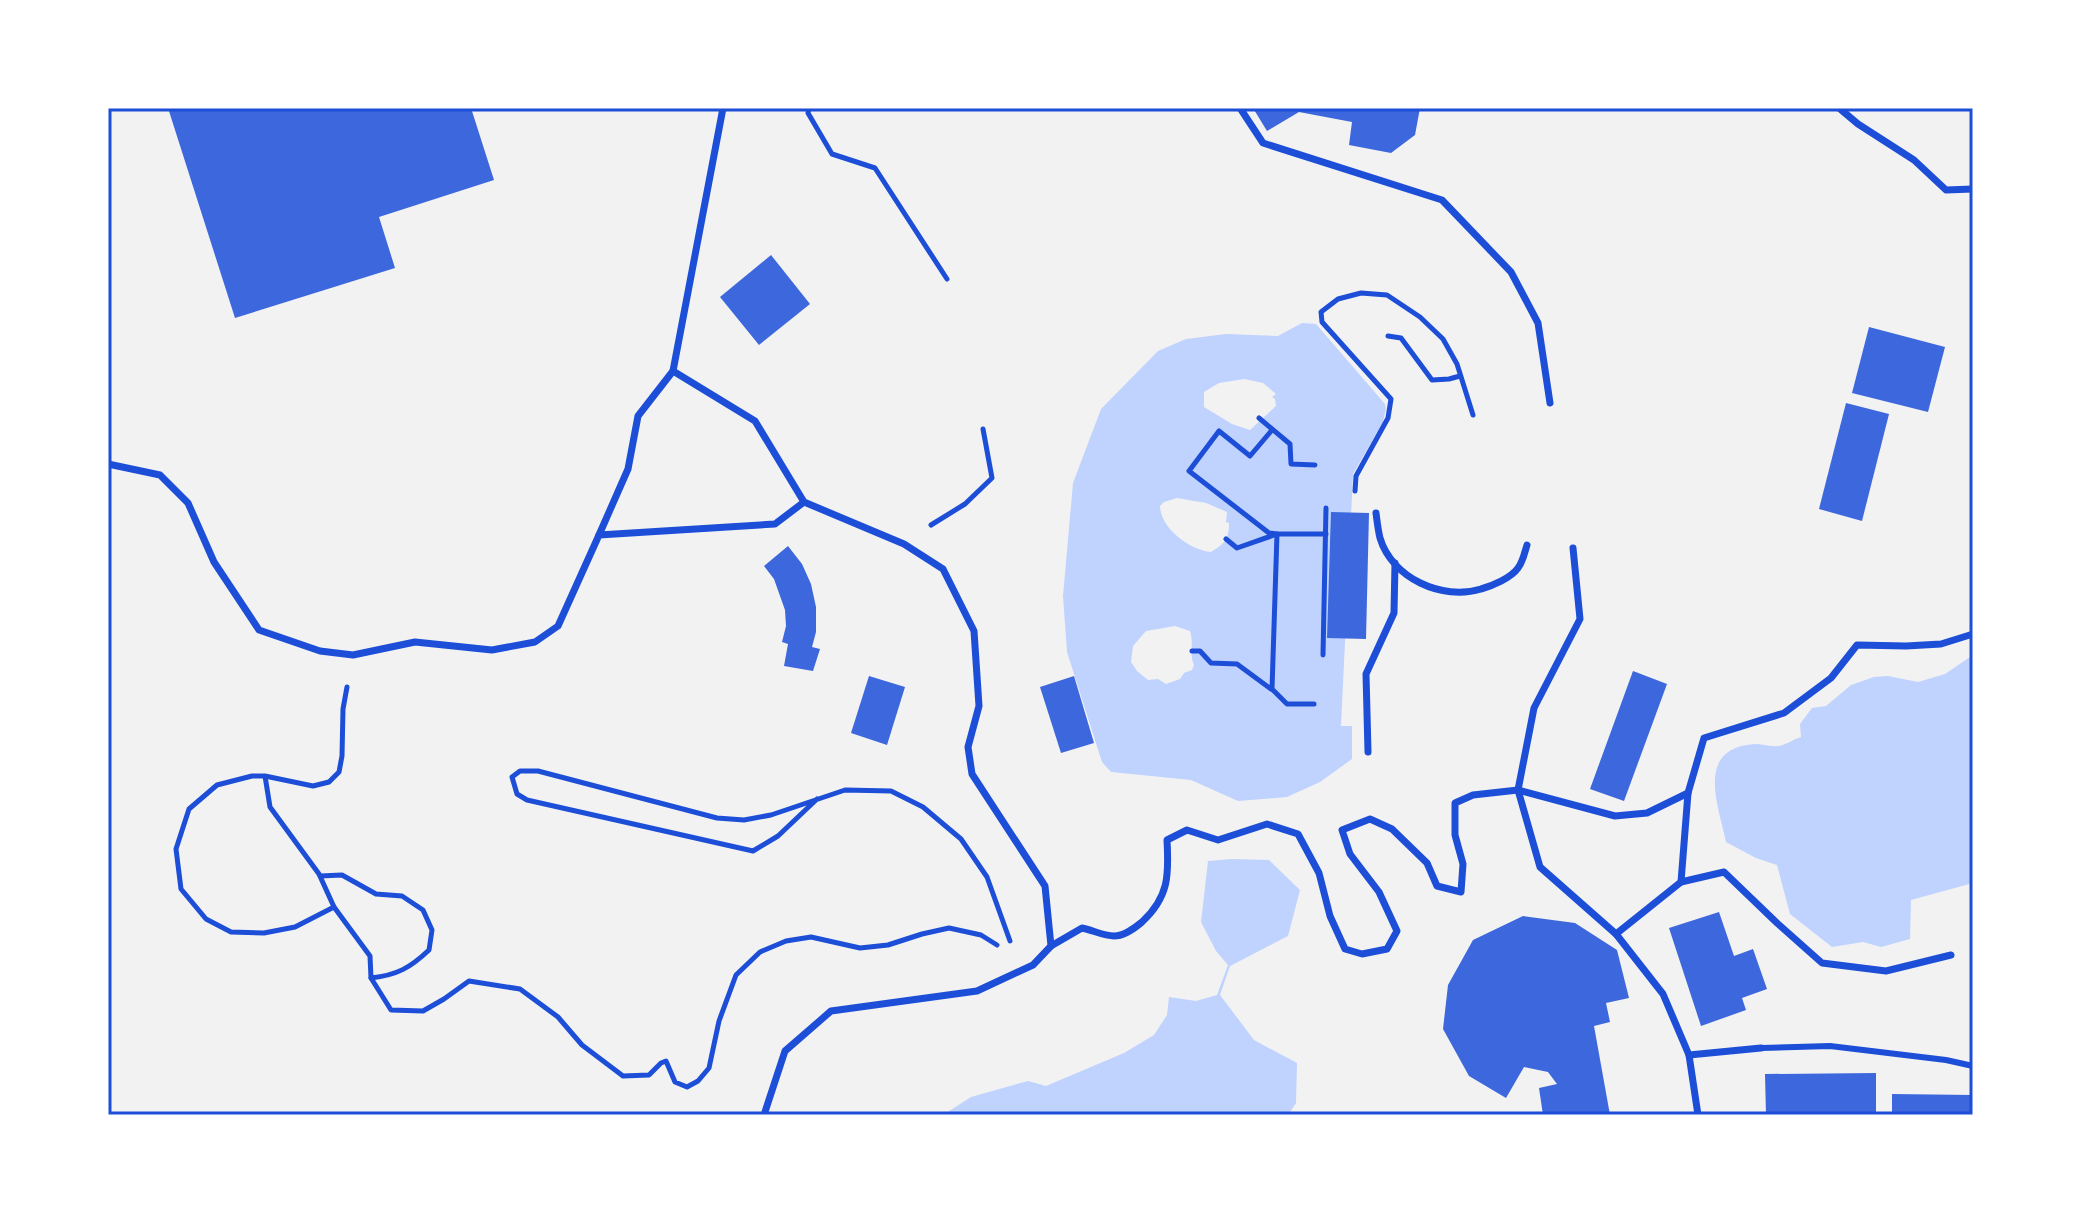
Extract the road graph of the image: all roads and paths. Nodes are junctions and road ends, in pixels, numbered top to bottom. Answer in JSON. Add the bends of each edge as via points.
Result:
{"nodes":[{"id":1,"x":723,"y":108,"type":"edge"},
{"id":2,"x":809,"y":108,"type":"edge"},
{"id":3,"x":1240,"y":108,"type":"edge"},
{"id":4,"x":1839,"y":108,"type":"edge"},
{"id":5,"x":1973,"y":189,"type":"edge"},
{"id":6,"x":947,"y":279,"type":"dead end"},
{"id":7,"x":1388,"y":336,"type":"dead end"},
{"id":8,"x":673,"y":371,"type":"junction"},
{"id":9,"x":1461,"y":376,"type":"junction"},
{"id":10,"x":1550,"y":403,"type":"dead end"},
{"id":11,"x":1473,"y":415,"type":"dead end"},
{"id":12,"x":1259,"y":418,"type":"dead end"},
{"id":13,"x":983,"y":429,"type":"dead end"},
{"id":14,"x":1272,"y":430,"type":"junction"},
{"id":15,"x":108,"y":464,"type":"edge"},
{"id":16,"x":1315,"y":465,"type":"dead end"},
{"id":17,"x":1355,"y":500,"type":"dead end"},
{"id":18,"x":804,"y":502,"type":"junction"},
{"id":19,"x":1326,"y":508,"type":"dead end"},
{"id":20,"x":1376,"y":513,"type":"dead end"},
{"id":21,"x":1277,"y":534,"type":"junction"},
{"id":22,"x":1326,"y":534,"type":"junction"},
{"id":23,"x":599,"y":535,"type":"junction"},
{"id":24,"x":1226,"y":539,"type":"dead end"},
{"id":25,"x":904,"y":544,"type":"junction"},
{"id":26,"x":1527,"y":545,"type":"dead end"},
{"id":27,"x":1573,"y":548,"type":"dead end"},
{"id":28,"x":1395,"y":563,"type":"junction"},
{"id":29,"x":1973,"y":634,"type":"edge"},
{"id":30,"x":1192,"y":651,"type":"dead end"},
{"id":31,"x":353,"y":655,"type":"junction"},
{"id":32,"x":1323,"y":655,"type":"dead end"},
{"id":33,"x":1272,"y":689,"type":"junction"},
{"id":34,"x":1314,"y":704,"type":"dead end"},
{"id":35,"x":1368,"y":752,"type":"dead end"},
{"id":36,"x":265,"y":776,"type":"junction"},
{"id":37,"x":1518,"y":790,"type":"junction"},
{"id":38,"x":1688,"y":793,"type":"junction"},
{"id":39,"x":817,"y":799,"type":"junction"},
{"id":40,"x":320,"y":876,"type":"junction"},
{"id":41,"x":1681,"y":882,"type":"junction"},
{"id":42,"x":334,"y":907,"type":"junction"},
{"id":43,"x":1616,"y":934,"type":"junction"},
{"id":44,"x":1051,"y":946,"type":"junction"},
{"id":45,"x":1013,"y":954,"type":"junction"},
{"id":46,"x":1951,"y":955,"type":"dead end"},
{"id":47,"x":1033,"y":965,"type":"junction"},
{"id":48,"x":371,"y":978,"type":"junction"},
{"id":49,"x":1761,"y":1048,"type":"joint"},
{"id":50,"x":1689,"y":1055,"type":"junction"},
{"id":51,"x":1973,"y":1066,"type":"edge"},
{"id":52,"x":764,"y":1115,"type":"edge"},
{"id":53,"x":1698,"y":1115,"type":"edge"}],
"edges":[{"from":1,"to":8,"type":"street"},
{"from":2,"to":6,"type":"path","via":[[832,154],[875,168]]},
{"from":3,"to":10,"type":"street","via":[[1263,143],[1442,200],[1518,284],[1538,323]]},
{"from":4,"to":5,"type":"street","via":[[1914,160],[1946,190]]},
{"from":7,"to":9,"type":"path","via":[[1401,338],[1432,380]]},
{"from":8,"to":18,"type":"street","via":[[755,421]]},
{"from":8,"to":23,"type":"street","via":[[638,416],[628,469]]},
{"from":9,"to":11,"type":"path"},
{"from":9,"to":17,"type":"path","via":[[1443,339],[1387,295],[1361,293],[1338,299],[1321,312],[1322,322],[1391,399],[1388,418],[1356,476]]},
{"from":12,"to":14,"type":"path"},
{"from":13,"to":25,"type":"path","via":[[992,478],[965,504]]},
{"from":14,"to":16,"type":"path","via":[[1290,444],[1291,464]]},
{"from":14,"to":21,"type":"path","via":[[1250,456],[1219,431],[1189,471]]},
{"from":15,"to":31,"type":"street","via":[[160,475],[188,503],[214,562],[259,630],[320,651]]},
{"from":18,"to":23,"type":"street","via":[[775,524]]},
{"from":18,"to":25,"type":"street"},
{"from":19,"to":22,"type":"path"},
{"from":20,"to":28,"type":"street","via":[[1380,539]]},
{"from":21,"to":22,"type":"path"},
{"from":21,"to":24,"type":"path","via":[[1237,548]]},
{"from":21,"to":33,"type":"path"},
{"from":22,"to":32,"type":"path"},
{"from":23,"to":31,"type":"street","via":[[558,626],[535,642],[492,650],[415,642]]},
{"from":25,"to":44,"type":"street","via":[[943,569],[974,631],[979,706],[968,747],[972,774],[1045,886]]},
{"from":26,"to":28,"type":"street","via":[[1518,568],[1495,585],[1469,593],[1441,592],[1416,581]]},
{"from":27,"to":37,"type":"street","via":[[1580,619],[1534,708]]},
{"from":28,"to":35,"type":"street","via":[[1394,613],[1366,674]]},
{"from":29,"to":38,"type":"street","via":[[1941,644],[1857,645],[1831,678],[1784,713],[1704,738]]},
{"from":30,"to":33,"type":"path","via":[[1200,651],[1211,663],[1237,664]]},
{"from":31,"to":36,"type":"path","via":[[339,772],[329,782],[313,786]]},
{"from":33,"to":34,"type":"path","via":[[1287,704]]},
{"from":36,"to":40,"type":"path","via":[[270,807]]},
{"from":36,"to":42,"type":"path","via":[[217,785],[189,809],[176,849],[181,889],[206,919],[231,932],[295,927]]},
{"from":37,"to":38,"type":"street","via":[[1615,816],[1647,813]]},
{"from":37,"to":43,"type":"street","via":[[1540,867]]},
{"from":37,"to":44,"type":"street","via":[[1473,795],[1455,803],[1461,892],[1437,886],[1427,863],[1392,829],[1370,819],[1342,830],[1350,854],[1379,892],[1397,931],[1387,949],[1362,954],[1345,949],[1319,873],[1298,834],[1267,824],[1218,840],[1187,830],[1167,840],[1169,871],[1153,912],[1116,937],[1082,928]]},
{"from":38,"to":41,"type":"street"},
{"from":39,"to":39,"type":"path","via":[[744,820],[717,818],[538,771],[520,771],[512,777],[517,794],[527,800],[753,851],[778,836]]},
{"from":39,"to":45,"type":"path","via":[[845,790],[891,791],[923,807],[961,839],[987,877]]},
{"from":40,"to":42,"type":"path"},
{"from":40,"to":48,"type":"path","via":[[342,875],[376,894],[402,896],[423,910],[432,930],[429,950],[393,975]]},
{"from":41,"to":43,"type":"street"},
{"from":41,"to":46,"type":"street","via":[[1724,872],[1822,963],[1886,971]]},
{"from":42,"to":48,"type":"path","via":[[370,956]]},
{"from":43,"to":50,"type":"street","via":[[1663,994]]},
{"from":44,"to":47,"type":"street"},
{"from":45,"to":47,"type":"path"},
{"from":45,"to":48,"type":"path","via":[[981,935],[949,928],[860,948],[811,937],[786,941],[760,952],[736,975],[709,1068],[687,1087],[675,1082],[666,1061],[649,1075],[623,1076],[520,989],[469,981],[423,1011],[391,1010]]},
{"from":47,"to":52,"type":"street","via":[[977,991],[831,1011],[785,1051]]},
{"from":49,"to":50,"type":"street"},
{"from":49,"to":51,"type":"lane","via":[[1830,1046]]},
{"from":50,"to":53,"type":"street"}]}
